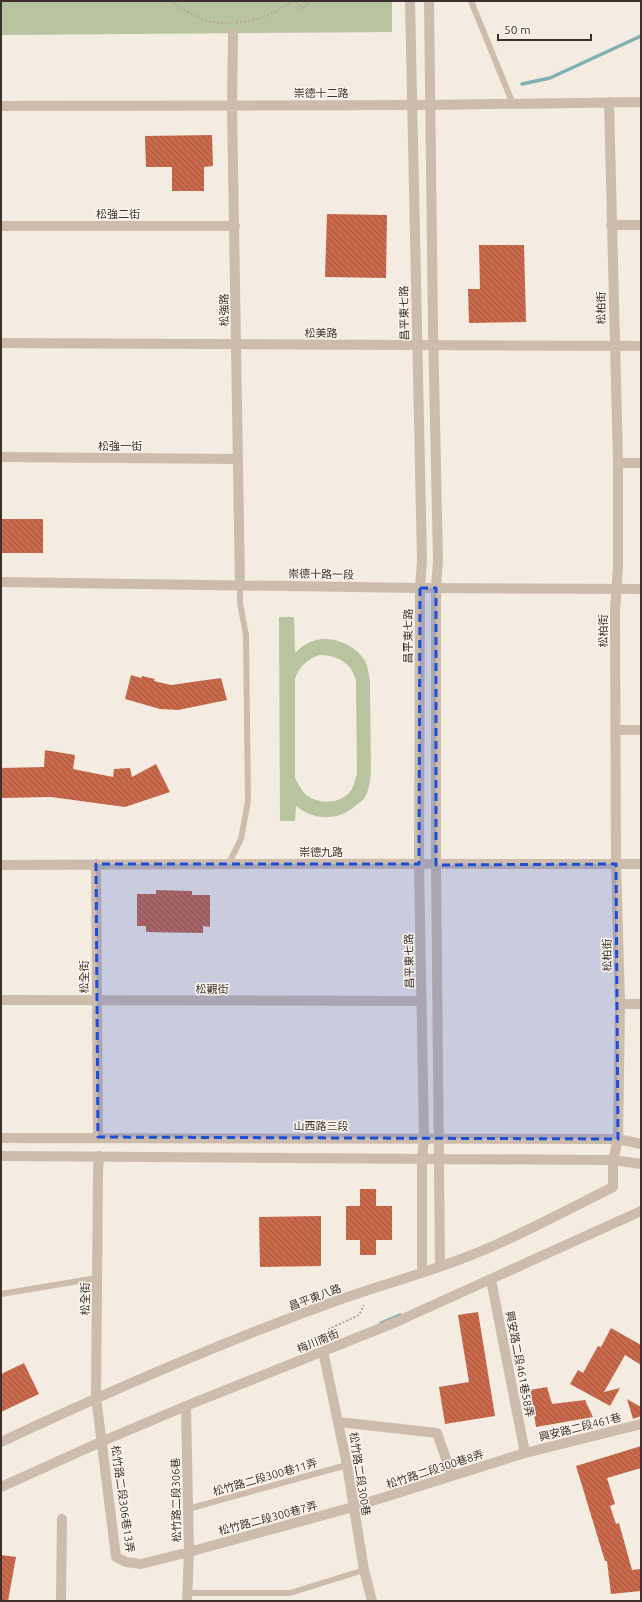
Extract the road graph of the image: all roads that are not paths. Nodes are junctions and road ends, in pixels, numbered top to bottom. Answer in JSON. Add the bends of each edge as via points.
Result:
{"nodes":[{"id":1,"x":410,"y":1,"type":"edge"},
{"id":2,"x":429,"y":1,"type":"edge"},
{"id":3,"x":471,"y":1,"type":"edge"},
{"id":4,"x":232,"y":34,"type":"dead end"},
{"id":5,"x":609,"y":102,"type":"junction"},
{"id":6,"x":641,"y":102,"type":"edge"},
{"id":7,"x":514,"y":104,"type":"junction"},
{"id":8,"x":411,"y":105,"type":"junction"},
{"id":9,"x":429,"y":105,"type":"junction"},
{"id":10,"x":1,"y":106,"type":"edge"},
{"id":11,"x":232,"y":106,"type":"junction"},
{"id":12,"x":611,"y":225,"type":"junction"},
{"id":13,"x":641,"y":225,"type":"edge"},
{"id":14,"x":1,"y":226,"type":"edge"},
{"id":15,"x":235,"y":226,"type":"junction"},
{"id":16,"x":1,"y":343,"type":"edge"},
{"id":17,"x":236,"y":345,"type":"junction"},
{"id":18,"x":417,"y":346,"type":"junction"},
{"id":19,"x":433,"y":346,"type":"junction"},
{"id":20,"x":614,"y":346,"type":"junction"},
{"id":21,"x":641,"y":346,"type":"edge"},
{"id":22,"x":1,"y":457,"type":"edge"},
{"id":23,"x":238,"y":459,"type":"junction"},
{"id":24,"x":618,"y":463,"type":"junction"},
{"id":25,"x":641,"y":463,"type":"edge"},
{"id":26,"x":1,"y":582,"type":"edge"},
{"id":27,"x":240,"y":585,"type":"junction"},
{"id":28,"x":420,"y":588,"type":"junction"},
{"id":29,"x":436,"y":588,"type":"junction"},
{"id":30,"x":616,"y":589,"type":"junction"},
{"id":31,"x":641,"y":589,"type":"edge"},
{"id":32,"x":616,"y":730,"type":"junction"},
{"id":33,"x":641,"y":730,"type":"edge"},
{"id":34,"x":229,"y":863,"type":"junction"},
{"id":35,"x":96,"y":864,"type":"junction"},
{"id":36,"x":419,"y":864,"type":"junction"},
{"id":37,"x":616,"y":864,"type":"junction"},
{"id":38,"x":641,"y":864,"type":"edge"},
{"id":39,"x":1,"y":865,"type":"edge"},
{"id":40,"x":436,"y":865,"type":"junction"},
{"id":41,"x":1,"y":1000,"type":"edge"},
{"id":42,"x":96,"y":1001,"type":"junction"},
{"id":43,"x":422,"y":1001,"type":"junction"},
{"id":44,"x":620,"y":1004,"type":"junction"},
{"id":45,"x":641,"y":1004,"type":"edge"},
{"id":46,"x":98,"y":1137,"type":"junction"},
{"id":47,"x":1,"y":1138,"type":"edge"},
{"id":48,"x":424,"y":1138,"type":"junction"},
{"id":49,"x":439,"y":1138,"type":"junction"},
{"id":50,"x":618,"y":1139,"type":"junction"},
{"id":51,"x":641,"y":1144,"type":"edge"},
{"id":52,"x":1,"y":1156,"type":"edge"},
{"id":53,"x":99,"y":1156,"type":"junction"},
{"id":54,"x":440,"y":1158,"type":"junction"},
{"id":55,"x":422,"y":1159,"type":"junction"},
{"id":56,"x":613,"y":1160,"type":"junction"},
{"id":57,"x":641,"y":1164,"type":"edge"},
{"id":58,"x":641,"y":1211,"type":"edge"},
{"id":59,"x":440,"y":1266,"type":"junction"},
{"id":60,"x":422,"y":1272,"type":"junction"},
{"id":61,"x":97,"y":1278,"type":"junction"},
{"id":62,"x":491,"y":1280,"type":"junction"},
{"id":63,"x":1,"y":1294,"type":"edge"},
{"id":64,"x":323,"y":1351,"type":"junction"},
{"id":65,"x":96,"y":1397,"type":"junction"},
{"id":66,"x":186,"y":1406,"type":"junction"},
{"id":67,"x":339,"y":1422,"type":"junction"},
{"id":68,"x":641,"y":1424,"type":"edge"},
{"id":69,"x":103,"y":1441,"type":"junction"},
{"id":70,"x":1,"y":1442,"type":"edge"},
{"id":71,"x":525,"y":1453,"type":"junction"},
{"id":72,"x":347,"y":1465,"type":"junction"},
{"id":73,"x":452,"y":1476,"type":"junction"},
{"id":74,"x":1,"y":1487,"type":"edge"},
{"id":75,"x":353,"y":1507,"type":"junction"},
{"id":76,"x":188,"y":1509,"type":"junction"},
{"id":77,"x":62,"y":1519,"type":"dead end"},
{"id":78,"x":189,"y":1552,"type":"junction"},
{"id":79,"x":364,"y":1570,"type":"junction"},
{"id":80,"x":188,"y":1597,"type":"edge"},
{"id":81,"x":61,"y":1601,"type":"edge"},
{"id":82,"x":372,"y":1601,"type":"edge"}],
"edges":[{"from":1,"to":8,"type":"street","name":"昌平東七路"},
{"from":2,"to":9,"type":"street"},
{"from":3,"to":7,"type":"lane"},
{"from":4,"to":11,"type":"street","name":"松強路"},
{"from":5,"to":6,"type":"street","name":"崇德十二路"},
{"from":5,"to":7,"type":"street","name":"崇德十二路"},
{"from":5,"to":12,"type":"street","name":"松柏街"},
{"from":7,"to":9,"type":"street","name":"崇德十二路"},
{"from":8,"to":9,"type":"street","name":"崇德十二路"},
{"from":8,"to":11,"type":"street","name":"崇德十二路"},
{"from":8,"to":18,"type":"street","name":"昌平東七路"},
{"from":9,"to":19,"type":"street"},
{"from":10,"to":11,"type":"street","name":"崇德十二路"},
{"from":11,"to":15,"type":"street","name":"松強路"},
{"from":12,"to":13,"type":"street"},
{"from":12,"to":20,"type":"street","name":"松柏街"},
{"from":14,"to":15,"type":"street","name":"松強二街"},
{"from":15,"to":17,"type":"street","name":"松強路"},
{"from":16,"to":17,"type":"street","name":"松美路"},
{"from":17,"to":18,"type":"street","name":"松美路"},
{"from":17,"to":23,"type":"street","name":"松強路"},
{"from":18,"to":19,"type":"street","name":"松美路"},
{"from":18,"to":28,"type":"street","name":"昌平東七路","via":[[422,561]]},
{"from":19,"to":20,"type":"street","name":"松美路"},
{"from":19,"to":29,"type":"street","via":[[438,561]]},
{"from":20,"to":21,"type":"street","name":"松美路"},
{"from":20,"to":24,"type":"street","name":"松柏街"},
{"from":22,"to":23,"type":"street","name":"松強一街"},
{"from":23,"to":27,"type":"street","name":"松強路"},
{"from":24,"to":25,"type":"street"},
{"from":24,"to":30,"type":"street","name":"松柏街"},
{"from":26,"to":27,"type":"street","name":"崇德十路一段"},
{"from":27,"to":28,"type":"street","name":"崇德十路一段"},
{"from":27,"to":34,"type":"lane","via":[[240,602],[246,635],[248,801],[241,838]]},
{"from":28,"to":29,"type":"street","name":"崇德十路一段"},
{"from":28,"to":36,"type":"street","name":"昌平東七路"},
{"from":29,"to":30,"type":"street","name":"崇德十路一段"},
{"from":29,"to":40,"type":"street"},
{"from":30,"to":31,"type":"street","name":"崇德十路一段"},
{"from":30,"to":32,"type":"street","name":"松柏街"},
{"from":32,"to":33,"type":"street"},
{"from":32,"to":37,"type":"street","name":"松柏街"},
{"from":34,"to":35,"type":"street","name":"崇德九路"},
{"from":34,"to":36,"type":"street","name":"崇德九路"},
{"from":35,"to":39,"type":"street","name":"崇德九路"},
{"from":35,"to":42,"type":"street","name":"松全街"},
{"from":36,"to":40,"type":"street","name":"崇德九路"},
{"from":36,"to":43,"type":"street","name":"昌平東七路"},
{"from":37,"to":38,"type":"street","name":"崇德九路"},
{"from":37,"to":40,"type":"street","name":"崇德九路"},
{"from":37,"to":44,"type":"street","name":"松柏街"},
{"from":40,"to":49,"type":"street"},
{"from":41,"to":42,"type":"street","name":"松觀街"},
{"from":42,"to":43,"type":"street","name":"松觀街"},
{"from":42,"to":46,"type":"street","name":"松全街"},
{"from":43,"to":48,"type":"street","name":"昌平東七路"},
{"from":44,"to":45,"type":"street"},
{"from":44,"to":50,"type":"street","name":"松柏街"},
{"from":46,"to":47,"type":"street","name":"山西路三段"},
{"from":46,"to":48,"type":"street","name":"山西路三段"},
{"from":48,"to":49,"type":"street","name":"山西路三段"},
{"from":48,"to":55,"type":"street","name":"昌平東七路"},
{"from":49,"to":50,"type":"street","name":"山西路三段"},
{"from":49,"to":54,"type":"street"},
{"from":50,"to":51,"type":"street","name":"山西路三段"},
{"from":50,"to":56,"type":"street","name":"松柏街"},
{"from":52,"to":53,"type":"street"},
{"from":53,"to":55,"type":"street"},
{"from":53,"to":61,"type":"street","name":"松全街"},
{"from":54,"to":55,"type":"street"},
{"from":54,"to":56,"type":"street"},
{"from":54,"to":59,"type":"street"},
{"from":55,"to":60,"type":"street","name":"昌平東七路"},
{"from":56,"to":57,"type":"street"},
{"from":56,"to":59,"type":"street","name":"昌平東八路","via":[[613,1187],[492,1247]]},
{"from":58,"to":62,"type":"street","name":"梅川南街"},
{"from":59,"to":60,"type":"street","name":"昌平東八路"},
{"from":60,"to":65,"type":"street","name":"昌平東八路","via":[[244,1336]]},
{"from":61,"to":63,"type":"lane"},
{"from":61,"to":65,"type":"street","name":"松全街"},
{"from":62,"to":64,"type":"street","name":"梅川南街"},
{"from":62,"to":71,"type":"street","name":"興安路二段461巷58弄"},
{"from":64,"to":66,"type":"street","name":"梅川南街"},
{"from":64,"to":67,"type":"street","name":"松竹路二段300巷"},
{"from":65,"to":69,"type":"street","name":"松全街"},
{"from":65,"to":70,"type":"street","name":"昌平東八路"},
{"from":66,"to":69,"type":"street","name":"梅川南街"},
{"from":66,"to":76,"type":"street","name":"松竹路二段306巷"},
{"from":67,"to":72,"type":"street","name":"松竹路二段300巷"},
{"from":67,"to":73,"type":"street","via":[[437,1432]]},
{"from":68,"to":71,"type":"street","name":"興安路二段461巷"},
{"from":69,"to":74,"type":"street","name":"梅川南街"},
{"from":69,"to":78,"type":"street","name":"松竹路二段306巷13弄","via":[[116,1557],[126,1562],[141,1564]]},
{"from":71,"to":73,"type":"street","name":"松竹路二段300巷8弄"},
{"from":72,"to":75,"type":"street","name":"松竹路二段300巷"},
{"from":72,"to":76,"type":"lane","name":"松竹路二段300巷11弄"},
{"from":73,"to":75,"type":"street","name":"松竹路二段300巷8弄"},
{"from":75,"to":78,"type":"street","name":"松竹路二段300巷7弄"},
{"from":75,"to":79,"type":"street","name":"松竹路二段300巷"},
{"from":76,"to":78,"type":"street","name":"松竹路二段306巷"},
{"from":77,"to":81,"type":"street"},
{"from":78,"to":80,"type":"street","name":"松竹路二段306巷"},
{"from":79,"to":80,"type":"lane","name":"松竹路二段306巷","via":[[290,1593]]},
{"from":79,"to":82,"type":"street","name":"松竹路二段300巷"}]}
